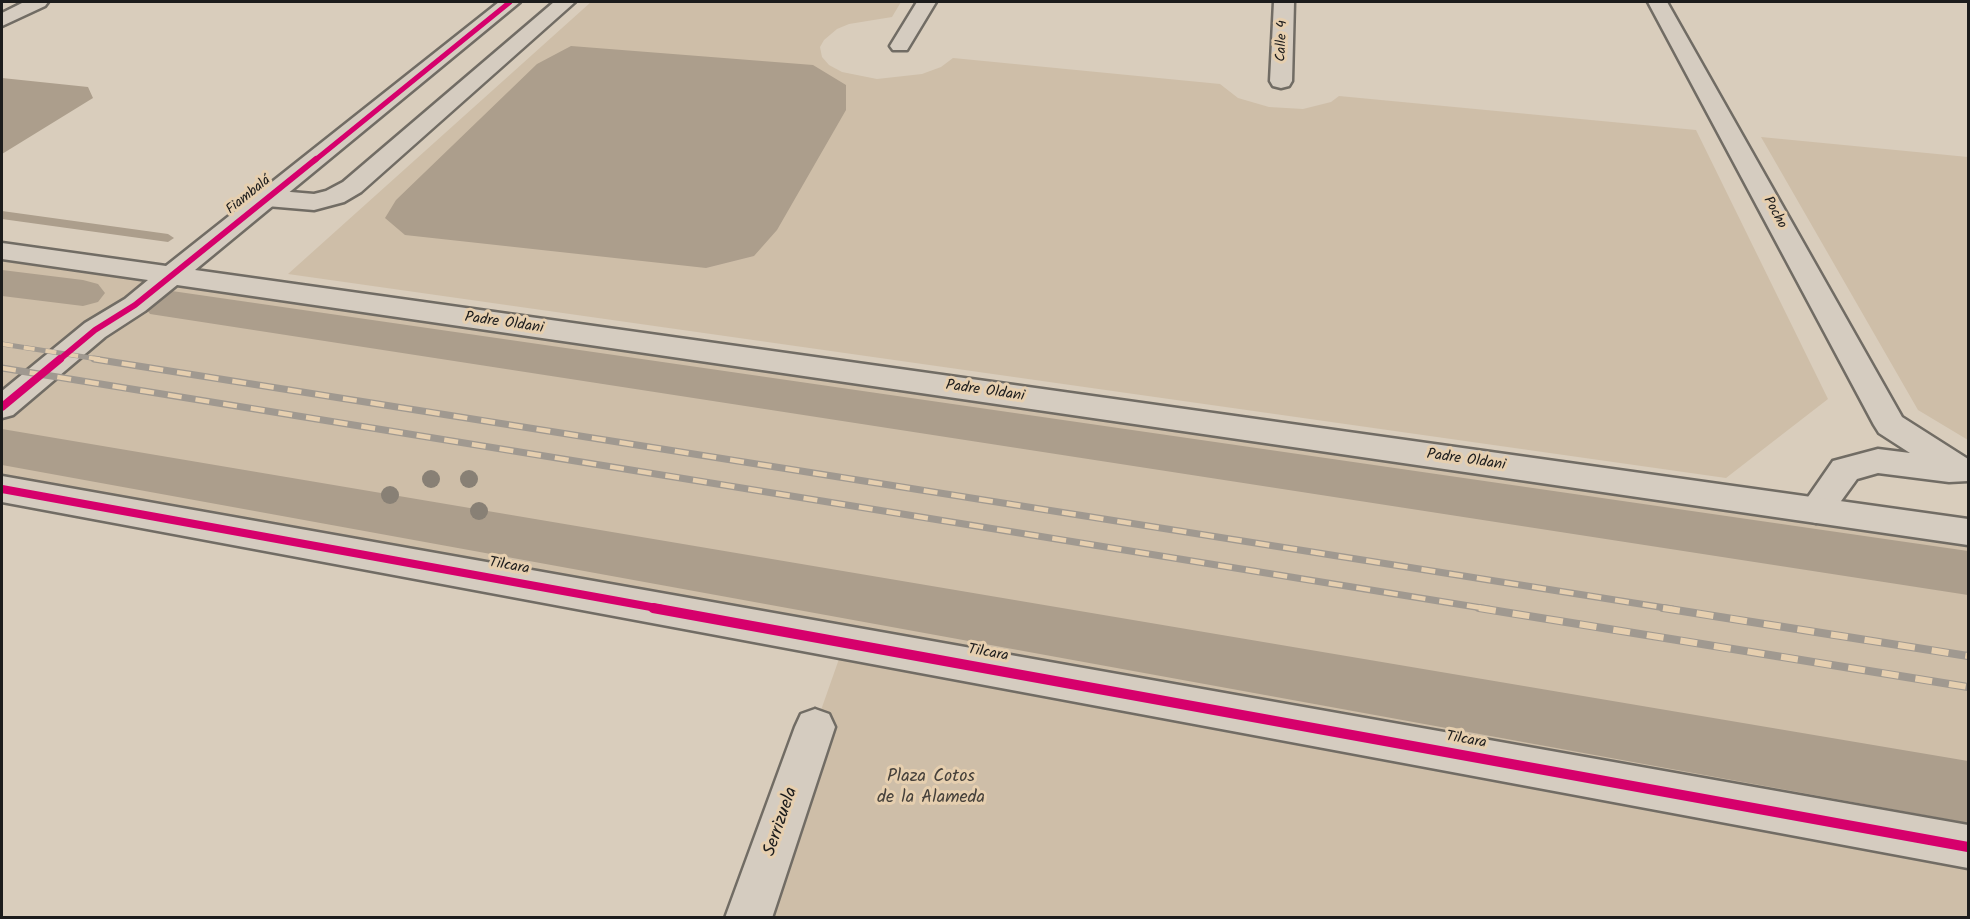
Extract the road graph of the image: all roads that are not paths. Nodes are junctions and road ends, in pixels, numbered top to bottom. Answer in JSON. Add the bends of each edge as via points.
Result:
{"nodes":[{"id":1,"x":38,"y":2,"type":"edge"},
{"id":2,"x":510,"y":2,"type":"edge"},
{"id":3,"x":565,"y":2,"type":"edge"},
{"id":4,"x":926,"y":2,"type":"edge"},
{"id":5,"x":1284,"y":2,"type":"edge"},
{"id":6,"x":1658,"y":2,"type":"edge"},
{"id":7,"x":2,"y":20,"type":"edge"},
{"id":8,"x":900,"y":46,"type":"dead end"},
{"id":9,"x":1281,"y":81,"type":"dead end"},
{"id":10,"x":267,"y":198,"type":"junction"},
{"id":11,"x":2,"y":251,"type":"edge"},
{"id":12,"x":171,"y":276,"type":"junction"},
{"id":13,"x":135,"y":305,"type":"junction"},
{"id":14,"x":2,"y":407,"type":"edge"},
{"id":15,"x":2,"y":422,"type":"edge"},
{"id":16,"x":1890,"y":424,"type":"junction"},
{"id":17,"x":1878,"y":460,"type":"junction"},
{"id":18,"x":1965,"y":473,"type":"edge"},
{"id":19,"x":2,"y":489,"type":"edge"},
{"id":20,"x":1816,"y":510,"type":"junction"},
{"id":21,"x":1968,"y":532,"type":"edge"},
{"id":22,"x":815,"y":727,"type":"dead end"},
{"id":23,"x":1968,"y":847,"type":"edge"},
{"id":24,"x":748,"y":918,"type":"edge"}],
"edges":[{"from":1,"to":7,"type":"street"},
{"from":2,"to":10,"type":"street","name":"Fiambalá"},
{"from":3,"to":10,"type":"street","name":"Fiambalá","via":[[352,187],[314,202]]},
{"from":4,"to":8,"type":"street"},
{"from":5,"to":9,"type":"street","name":"Calle 4"},
{"from":6,"to":16,"type":"street","name":"Pocho"},
{"from":10,"to":12,"type":"street","name":"Fiambalá"},
{"from":11,"to":12,"type":"street","name":"Padre Oldani"},
{"from":12,"to":13,"type":"street","name":"Fiambalá"},
{"from":12,"to":20,"type":"street","name":"Padre Oldani"},
{"from":13,"to":14,"type":"street","name":"Fiambalá","via":[[95,330]]},
{"from":13,"to":15,"type":"street","name":"Fiambalá","via":[[113,333]]},
{"from":16,"to":17,"type":"street","via":[[1887,446]]},
{"from":16,"to":18,"type":"street","name":"Pocho"},
{"from":17,"to":18,"type":"street","name":"Pocho"},
{"from":17,"to":20,"type":"street","name":"Pocho","via":[[1845,471]]},
{"from":19,"to":23,"type":"street","name":"Tilcara"},
{"from":20,"to":21,"type":"street","name":"Padre Oldani"},
{"from":22,"to":24,"type":"street","name":"Serrizuela"}]}
